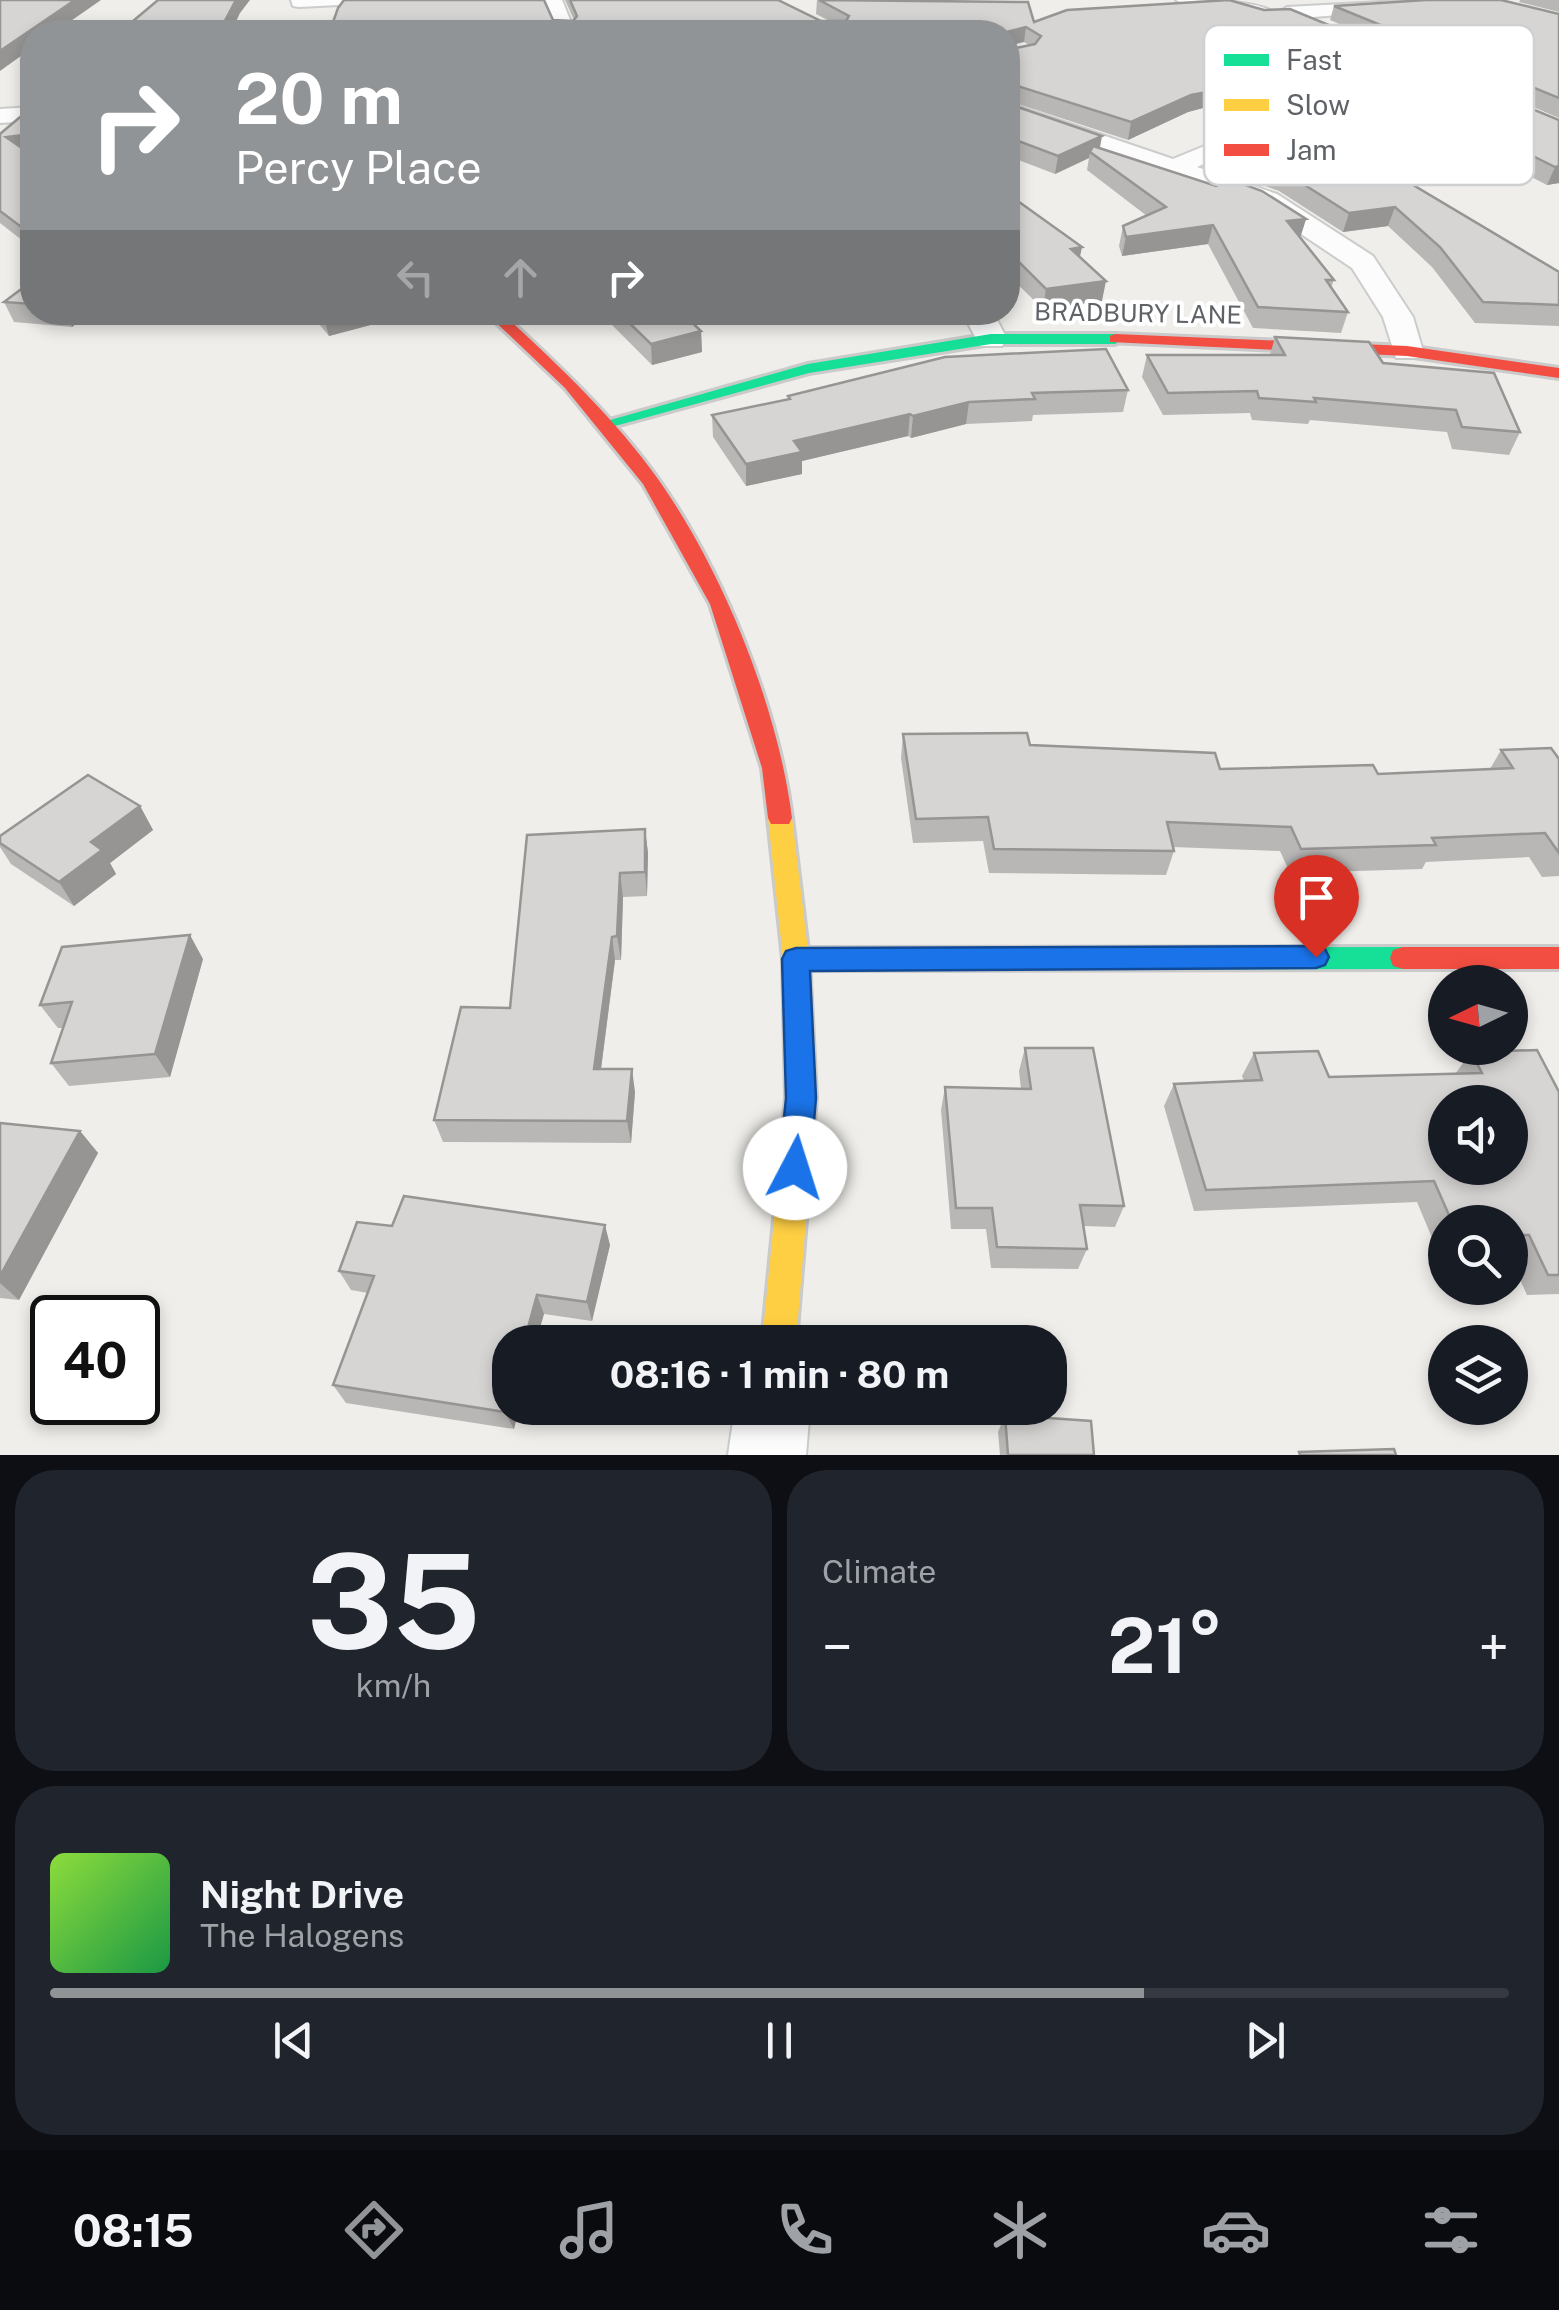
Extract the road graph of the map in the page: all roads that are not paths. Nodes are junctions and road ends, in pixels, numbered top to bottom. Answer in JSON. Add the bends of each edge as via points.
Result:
{"nodes":[{"id":1,"x":339,"y":0,"type":"edge"},
{"id":2,"x":1185,"y":0,"type":"edge"},
{"id":3,"x":300,"y":1,"type":"edge"},
{"id":4,"x":1414,"y":5,"type":"edge"},
{"id":5,"x":1288,"y":13,"type":"junction"},
{"id":6,"x":286,"y":20,"type":"dead end"},
{"id":7,"x":1316,"y":25,"type":"edge"},
{"id":8,"x":1020,"y":114,"type":"edge"},
{"id":9,"x":1204,"y":155,"type":"edge"},
{"id":10,"x":1173,"y":168,"type":"junction"},
{"id":11,"x":1204,"y":178,"type":"edge"},
{"id":12,"x":1223,"y":185,"type":"edge"},
{"id":13,"x":506,"y":325,"type":"edge"},
{"id":14,"x":984,"y":326,"type":"edge"},
{"id":15,"x":1407,"y":351,"type":"junction"},
{"id":16,"x":1559,"y":372,"type":"edge"},
{"id":17,"x":604,"y":424,"type":"junction"},
{"id":18,"x":1559,"y":958,"type":"edge"},
{"id":19,"x":796,"y":959,"type":"junction"},
{"id":20,"x":781,"y":1325,"type":"edge"},
{"id":21,"x":771,"y":1425,"type":"edge"},
{"id":22,"x":767,"y":1455,"type":"edge"}],
"edges":[{"from":1,"to":3,"type":"street"},
{"from":2,"to":5,"type":"street"},
{"from":3,"to":6,"type":"street"},
{"from":4,"to":5,"type":"street"},
{"from":5,"to":7,"type":"street"},
{"from":8,"to":10,"type":"street"},
{"from":9,"to":10,"type":"street"},
{"from":10,"to":11,"type":"street"},
{"from":12,"to":15,"type":"street","via":[[1268,200],[1363,262],[1398,317]]},
{"from":13,"to":17,"type":"street"},
{"from":14,"to":15,"type":"street","name":"BRADBURY LANE"},
{"from":14,"to":17,"type":"street","name":"BRADBURY LANE"},
{"from":15,"to":16,"type":"street","name":"BRADBURY LANE"},
{"from":17,"to":19,"type":"street","via":[[651,482],[720,604],[774,768]]},
{"from":18,"to":19,"type":"street"},
{"from":19,"to":20,"type":"street","via":[[801,1098]]},
{"from":21,"to":22,"type":"street"}]}
